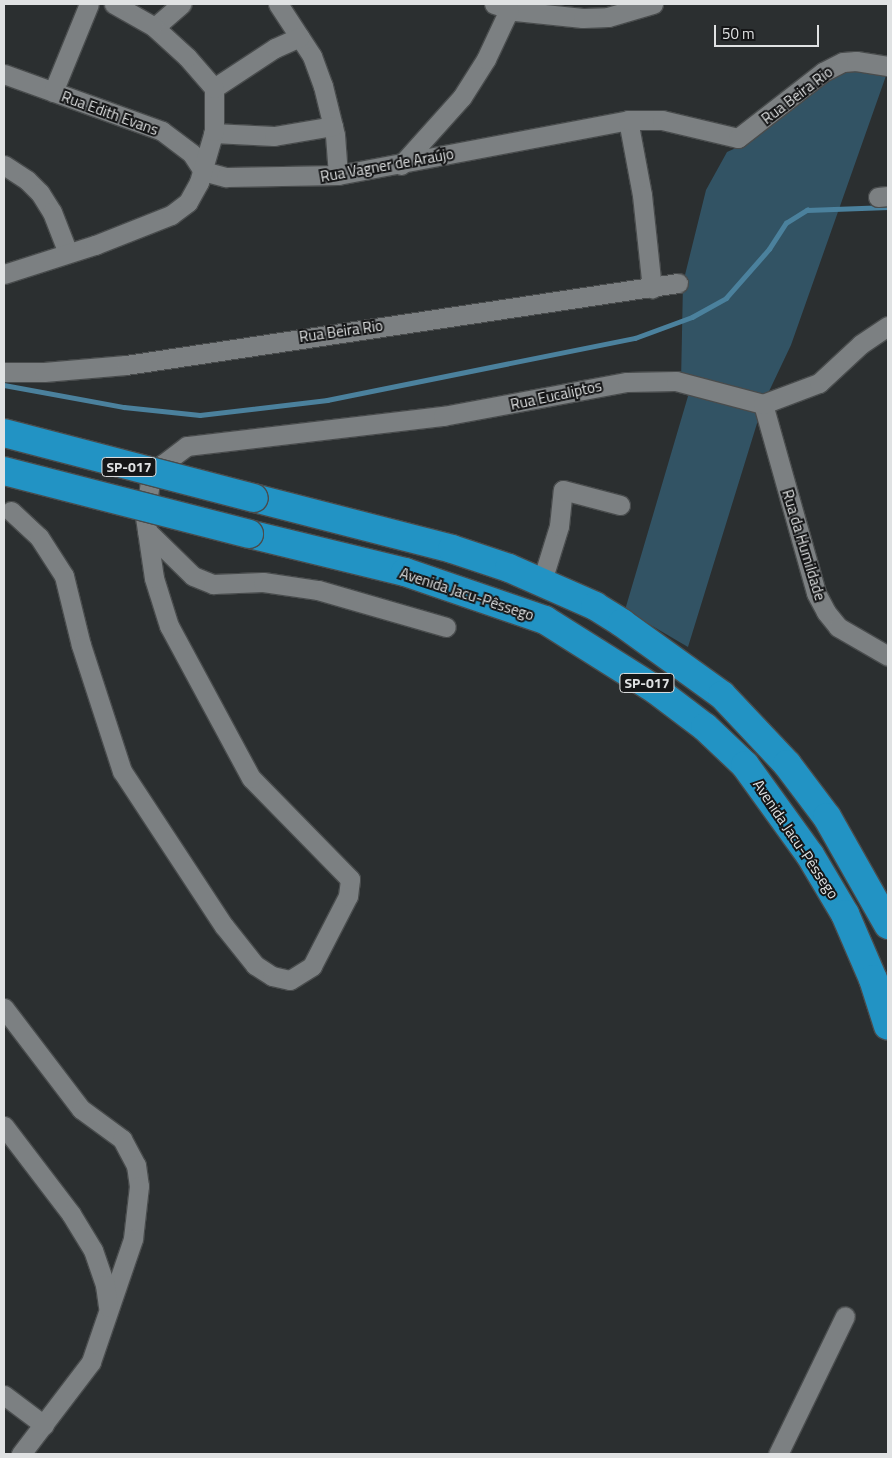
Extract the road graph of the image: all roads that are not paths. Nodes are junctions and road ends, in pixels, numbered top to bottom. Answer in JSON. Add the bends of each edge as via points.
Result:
{"nodes":[{"id":1,"x":89,"y":4,"type":"edge"},
{"id":2,"x":114,"y":4,"type":"edge"},
{"id":3,"x":181,"y":4,"type":"edge"},
{"id":4,"x":278,"y":4,"type":"edge"},
{"id":5,"x":653,"y":4,"type":"edge"},
{"id":6,"x":502,"y":7,"type":"edge"},
{"id":7,"x":155,"y":27,"type":"junction"},
{"id":8,"x":300,"y":36,"type":"junction"},
{"id":9,"x":888,"y":66,"type":"edge"},
{"id":10,"x":4,"y":74,"type":"edge"},
{"id":11,"x":214,"y":88,"type":"junction"},
{"id":12,"x":54,"y":92,"type":"junction"},
{"id":13,"x":628,"y":120,"type":"junction"},
{"id":14,"x":333,"y":126,"type":"junction"},
{"id":15,"x":213,"y":133,"type":"junction"},
{"id":16,"x":738,"y":138,"type":"joint"},
{"id":17,"x":4,"y":165,"type":"edge"},
{"id":18,"x":401,"y":165,"type":"junction"},
{"id":19,"x":203,"y":172,"type":"junction"},
{"id":20,"x":338,"y":175,"type":"junction"},
{"id":21,"x":68,"y":253,"type":"junction"},
{"id":22,"x":4,"y":273,"type":"edge"},
{"id":23,"x":678,"y":283,"type":"dead end"},
{"id":24,"x":652,"y":288,"type":"junction"},
{"id":25,"x":888,"y":326,"type":"edge"},
{"id":26,"x":4,"y":372,"type":"edge"},
{"id":27,"x":763,"y":404,"type":"junction"},
{"id":28,"x":4,"y":433,"type":"edge"},
{"id":29,"x":4,"y":471,"type":"edge"},
{"id":30,"x":620,"y":505,"type":"dead end"},
{"id":31,"x":12,"y":510,"type":"dead end"},
{"id":32,"x":147,"y":531,"type":"junction"},
{"id":33,"x":542,"y":581,"type":"junction"},
{"id":34,"x":446,"y":627,"type":"dead end"},
{"id":35,"x":888,"y":656,"type":"edge"},
{"id":36,"x":888,"y":925,"type":"edge"},
{"id":37,"x":4,"y":1008,"type":"edge"},
{"id":38,"x":888,"y":1026,"type":"edge"},
{"id":39,"x":4,"y":1126,"type":"edge"},
{"id":40,"x":108,"y":1308,"type":"junction"},
{"id":41,"x":845,"y":1316,"type":"dead end"},
{"id":42,"x":4,"y":1395,"type":"edge"},
{"id":43,"x":44,"y":1425,"type":"junction"},
{"id":44,"x":21,"y":1454,"type":"edge"},
{"id":45,"x":778,"y":1454,"type":"edge"}],
"edges":[{"from":1,"to":12,"type":"street"},
{"from":2,"to":7,"type":"street"},
{"from":3,"to":7,"type":"street"},
{"from":4,"to":8,"type":"street"},
{"from":5,"to":6,"type":"street","via":[[608,17],[559,17]]},
{"from":6,"to":18,"type":"street","via":[[486,59],[462,97]]},
{"from":7,"to":11,"type":"street"},
{"from":8,"to":11,"type":"street","via":[[275,48]]},
{"from":8,"to":14,"type":"street","via":[[323,86]]},
{"from":9,"to":16,"type":"street","name":"Rua Beira Rio","via":[[843,62],[823,72]]},
{"from":10,"to":12,"type":"street","name":"Rua Edith Evans"},
{"from":11,"to":15,"type":"street"},
{"from":12,"to":19,"type":"street","name":"Rua Edith Evans","via":[[162,131],[192,154]]},
{"from":13,"to":16,"type":"street","name":"Rua Vagner de Araújo","via":[[662,120]]},
{"from":13,"to":18,"type":"street","name":"Rua Vagner de Araújo"},
{"from":13,"to":24,"type":"street","via":[[642,195]]},
{"from":14,"to":15,"type":"street","via":[[274,136]]},
{"from":14,"to":20,"type":"street"},
{"from":15,"to":19,"type":"street"},
{"from":17,"to":21,"type":"street","via":[[28,180],[40,193],[52,212]]},
{"from":18,"to":20,"type":"street","name":"Rua Vagner de Araújo"},
{"from":19,"to":20,"type":"street","name":"Rua Vagner de Araújo","via":[[226,177]]},
{"from":19,"to":21,"type":"street","via":[[188,202],[172,215]]},
{"from":21,"to":22,"type":"street"},
{"from":23,"to":24,"type":"street","name":"Rua Beira Rio"},
{"from":24,"to":26,"type":"street","name":"Rua Beira Rio","via":[[417,319],[126,364],[44,372]]},
{"from":25,"to":27,"type":"street","via":[[861,344],[819,383]]},
{"from":27,"to":32,"type":"street","name":"Rua Eucaliptos","via":[[676,381],[627,382],[442,416],[198,444],[175,452],[150,483],[145,498]]},
{"from":27,"to":35,"type":"street","name":"Rua da Humildade","via":[[816,592],[838,627]]},
{"from":28,"to":33,"type":"highway","number":"SP-017","bridge":true,"via":[[452,549]]},
{"from":29,"to":38,"type":"highway","name":"Avenida Jacu-Pêssego","number":"SP-017","bridge":true,"via":[[406,572],[545,620],[656,690],[706,727],[745,765],[810,855],[845,914],[873,979]]},
{"from":30,"to":33,"type":"street","via":[[563,490],[559,526]]},
{"from":31,"to":32,"type":"street","name":"Rua Eucaliptos","via":[[39,537],[64,576],[81,645],[122,770],[224,926],[255,965],[272,976],[290,980],[312,966],[348,896],[350,879],[252,778],[169,626],[154,578]]},
{"from":32,"to":34,"type":"street","via":[[193,576],[213,584],[263,582],[318,590]]},
{"from":33,"to":36,"type":"highway","number":"SP-017","via":[[622,623],[722,696],[787,764],[827,817]]},
{"from":37,"to":40,"type":"street","via":[[71,1098],[85,1113],[122,1139],[136,1165],[139,1210],[124,1272]]},
{"from":39,"to":40,"type":"street","via":[[71,1214],[93,1250],[105,1285]]},
{"from":40,"to":43,"type":"street","via":[[90,1362]]},
{"from":41,"to":45,"type":"street"},
{"from":42,"to":43,"type":"street"},
{"from":43,"to":44,"type":"street"}]}
